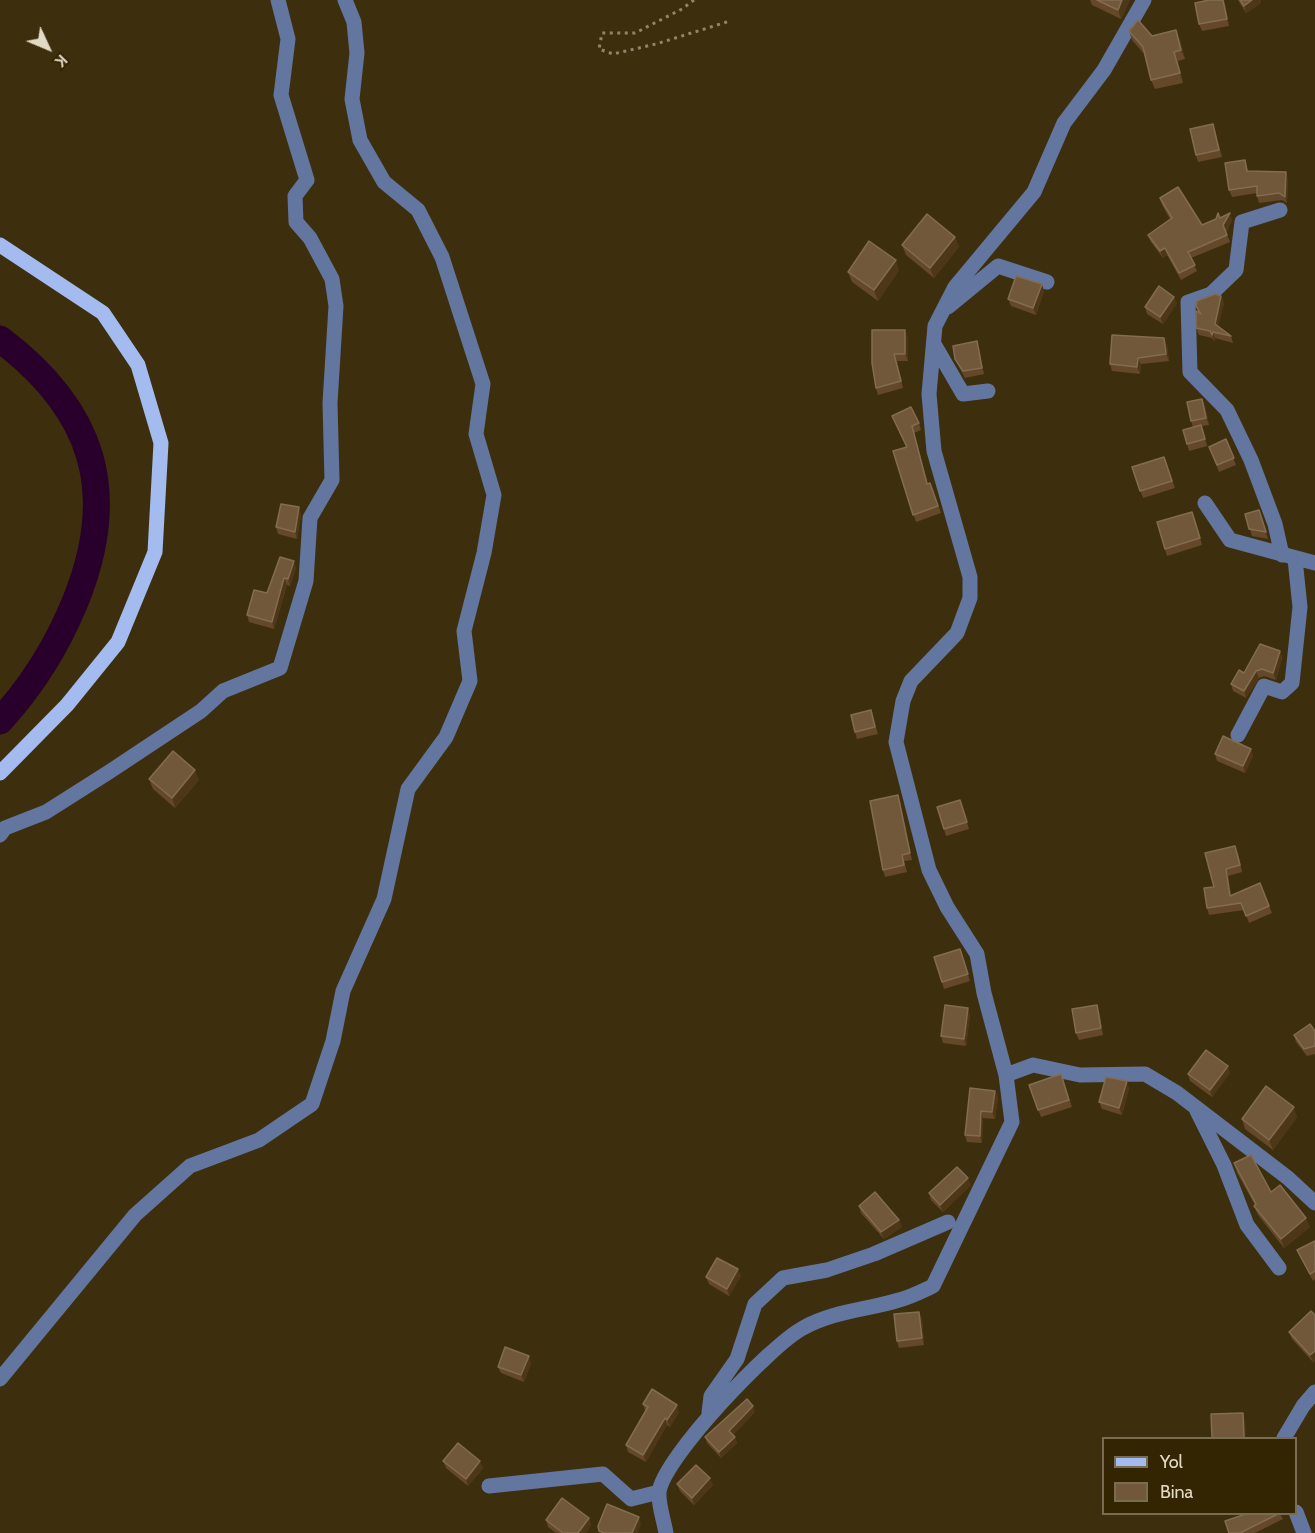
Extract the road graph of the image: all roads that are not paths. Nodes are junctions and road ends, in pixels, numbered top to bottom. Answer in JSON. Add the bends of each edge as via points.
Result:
{"nodes":[{"id":1,"x":278,"y":0,"type":"edge"},
{"id":2,"x":345,"y":0,"type":"edge"},
{"id":3,"x":1144,"y":0,"type":"edge"},
{"id":4,"x":1280,"y":210,"type":"dead end"},
{"id":5,"x":0,"y":245,"type":"edge"},
{"id":6,"x":1047,"y":282,"type":"dead end"},
{"id":7,"x":943,"y":311,"type":"junction"},
{"id":8,"x":934,"y":344,"type":"junction"},
{"id":9,"x":988,"y":391,"type":"dead end"},
{"id":10,"x":1205,"y":503,"type":"dead end"},
{"id":11,"x":1289,"y":557,"type":"junction"},
{"id":12,"x":1315,"y":563,"type":"edge"},
{"id":13,"x":1239,"y":735,"type":"dead end"},
{"id":14,"x":0,"y":773,"type":"edge"},
{"id":15,"x":0,"y":835,"type":"edge"},
{"id":16,"x":1006,"y":1075,"type":"junction"},
{"id":17,"x":1196,"y":1108,"type":"junction"},
{"id":18,"x":1315,"y":1203,"type":"edge"},
{"id":19,"x":948,"y":1221,"type":"dead end"},
{"id":20,"x":1279,"y":1268,"type":"dead end"},
{"id":21,"x":0,"y":1379,"type":"edge"},
{"id":22,"x":1315,"y":1392,"type":"edge"},
{"id":23,"x":709,"y":1413,"type":"junction"},
{"id":24,"x":1285,"y":1437,"type":"edge"},
{"id":25,"x":489,"y":1486,"type":"dead end"},
{"id":26,"x":659,"y":1492,"type":"junction"},
{"id":27,"x":1297,"y":1515,"type":"edge"},
{"id":28,"x":666,"y":1533,"type":"edge"},
{"id":29,"x":1304,"y":1533,"type":"edge"}],
"edges":[{"from":1,"to":15,"type":"street","via":[[288,39],[281,95],[307,180],[295,196],[296,222],[310,238],[332,279],[336,306],[330,403],[332,480],[310,518],[306,581],[280,668],[223,691],[201,711],[118,766],[46,812],[5,828]]},
{"from":2,"to":21,"type":"street","via":[[354,22],[357,53],[352,99],[360,140],[384,182],[418,210],[442,257],[483,384],[476,435],[494,495],[464,631],[470,681],[446,737],[408,789],[384,899],[343,991],[333,1041],[312,1104],[259,1140],[190,1166],[135,1215]]},
{"from":3,"to":7,"type":"street","via":[[1104,70],[1064,123],[1034,192],[955,287]]},
{"from":4,"to":11,"type":"street","via":[[1242,222],[1236,270],[1211,294],[1188,302],[1190,372],[1227,410]]},
{"from":5,"to":14,"type":"main road","via":[[103,313],[138,365],[161,443],[154,552],[118,642],[67,705]]},
{"from":6,"to":7,"type":"street","via":[[998,266]]},
{"from":7,"to":8,"type":"street","via":[[935,326]]},
{"from":8,"to":9,"type":"street","via":[[963,394]]},
{"from":8,"to":16,"type":"street","via":[[929,394],[934,451],[970,577],[970,598],[957,633],[911,681],[896,742],[929,870],[977,954]]},
{"from":10,"to":11,"type":"street","via":[[1230,540]]},
{"from":11,"to":12,"type":"street"},
{"from":11,"to":13,"type":"street","via":[[1300,607],[1292,683],[1282,692],[1263,686]]},
{"from":16,"to":17,"type":"street","via":[[1033,1065],[1080,1075],[1145,1074]]},
{"from":16,"to":23,"type":"street","via":[[1012,1122],[933,1286],[900,1300],[835,1314],[801,1329]]},
{"from":17,"to":18,"type":"street"},
{"from":17,"to":20,"type":"street","via":[[1247,1225]]},
{"from":19,"to":23,"type":"street","via":[[874,1254],[827,1270],[783,1278],[755,1304],[737,1359],[711,1396]]},
{"from":22,"to":24,"type":"street"},
{"from":23,"to":26,"type":"street"},
{"from":25,"to":26,"type":"street","via":[[603,1474],[631,1499]]},
{"from":26,"to":28,"type":"street"},
{"from":27,"to":29,"type":"street"}]}
